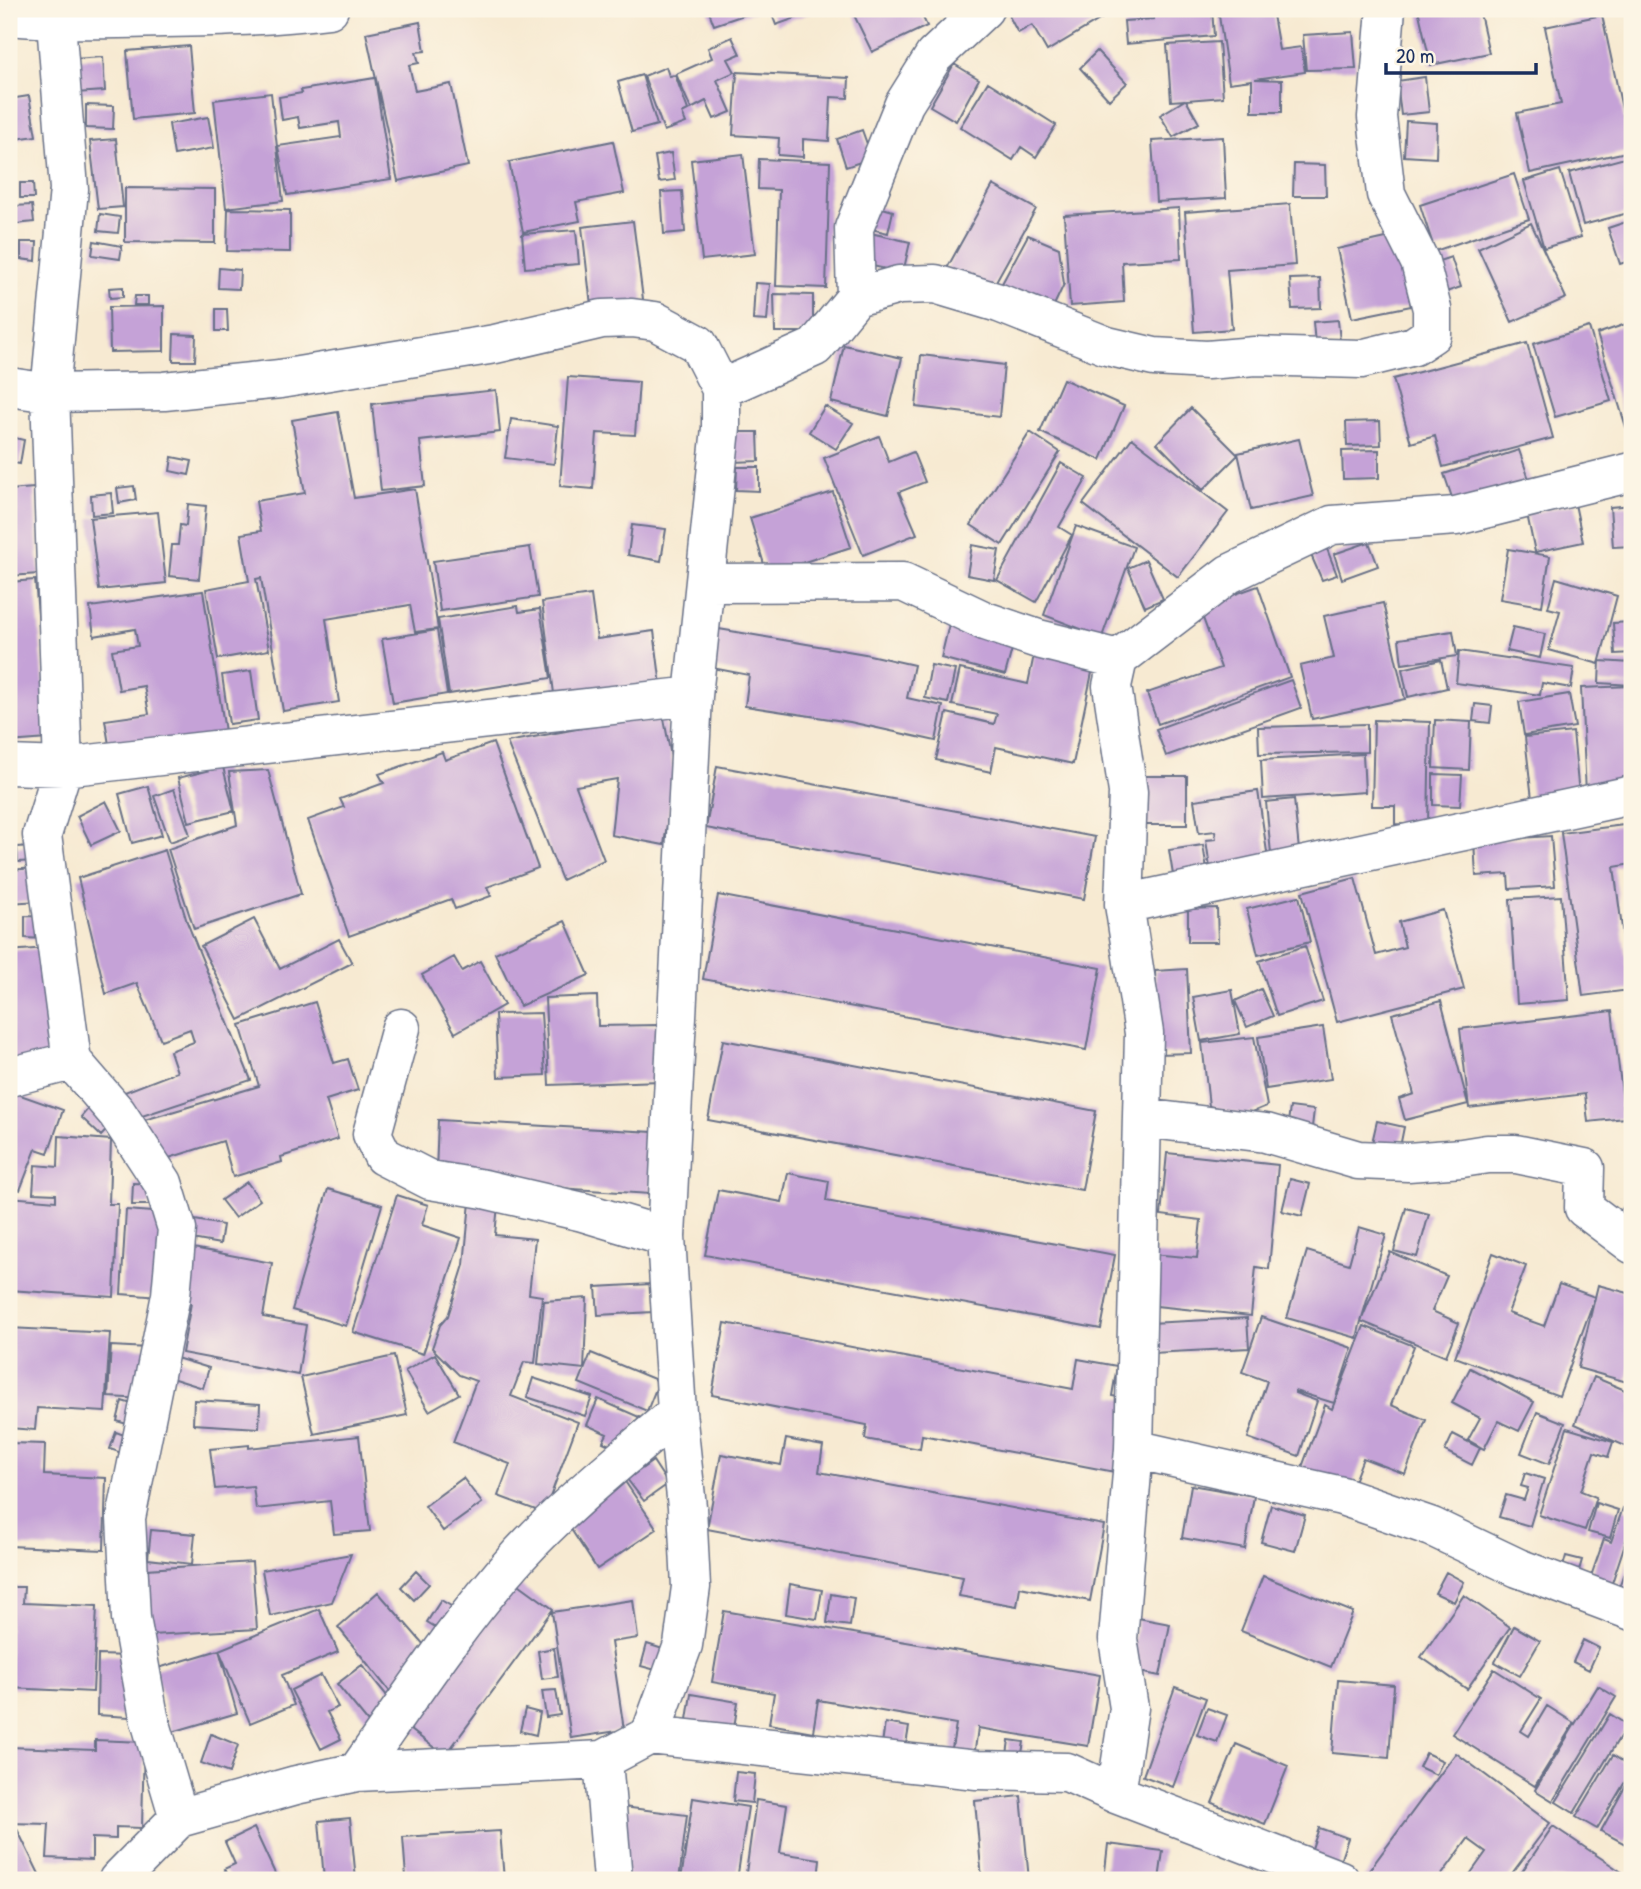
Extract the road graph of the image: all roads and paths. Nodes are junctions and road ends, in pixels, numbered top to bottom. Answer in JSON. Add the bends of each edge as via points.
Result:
{"nodes":[{"id":1,"x":329,"y":9,"type":"edge"},
{"id":2,"x":984,"y":9,"type":"edge"},
{"id":3,"x":1386,"y":9,"type":"edge"},
{"id":4,"x":56,"y":15,"type":"edge"},
{"id":5,"x":9,"y":16,"type":"edge"},
{"id":6,"x":856,"y":297,"type":"junction"},
{"id":7,"x":9,"y":387,"type":"edge"},
{"id":8,"x":721,"y":389,"type":"junction"},
{"id":9,"x":50,"y":393,"type":"junction"},
{"id":10,"x":1632,"y":472,"type":"edge"},
{"id":11,"x":705,"y":583,"type":"junction"},
{"id":12,"x":1118,"y":659,"type":"junction"},
{"id":13,"x":693,"y":696,"type":"junction"},
{"id":14,"x":9,"y":765,"type":"edge"},
{"id":15,"x":63,"y":767,"type":"junction"},
{"id":16,"x":1632,"y":795,"type":"edge"},
{"id":17,"x":1124,"y":904,"type":"junction"},
{"id":18,"x":401,"y":1028,"type":"dead end"},
{"id":19,"x":72,"y":1061,"type":"junction"},
{"id":20,"x":9,"y":1077,"type":"edge"},
{"id":21,"x":1143,"y":1118,"type":"junction"},
{"id":22,"x":666,"y":1237,"type":"junction"},
{"id":23,"x":1632,"y":1244,"type":"edge"},
{"id":24,"x":677,"y":1412,"type":"junction"},
{"id":25,"x":1134,"y":1449,"type":"junction"},
{"id":26,"x":1632,"y":1612,"type":"edge"},
{"id":27,"x":650,"y":1735,"type":"junction"},
{"id":28,"x":603,"y":1760,"type":"junction"},
{"id":29,"x":357,"y":1772,"type":"junction"},
{"id":30,"x":1116,"y":1794,"type":"junction"},
{"id":31,"x":179,"y":1818,"type":"junction"},
{"id":32,"x":118,"y":1880,"type":"edge"},
{"id":33,"x":613,"y":1880,"type":"edge"},
{"id":34,"x":1340,"y":1880,"type":"edge"}],
"edges":[{"from":1,"to":4,"type":"street","via":[[240,16]]},
{"from":2,"to":6,"type":"street","via":[[934,55],[904,104],[854,228]]},
{"from":3,"to":6,"type":"street","via":[[1377,117],[1386,194],[1420,262],[1432,309],[1432,334],[1414,346],[1361,359],[1154,357],[1107,346],[999,303],[935,284],[899,285]]},
{"from":4,"to":5,"type":"street"},
{"from":4,"to":9,"type":"street","via":[[69,189]]},
{"from":6,"to":8,"type":"street","via":[[815,347]]},
{"from":7,"to":9,"type":"street"},
{"from":8,"to":9,"type":"street","via":[[698,344],[655,321],[632,317],[280,379],[164,390]]},
{"from":8,"to":11,"type":"street"},
{"from":9,"to":15,"type":"street"},
{"from":10,"to":12,"type":"street","via":[[1456,516],[1332,525],[1229,574]]},
{"from":11,"to":12,"type":"street","via":[[903,582],[985,621]]},
{"from":11,"to":13,"type":"street"},
{"from":12,"to":17,"type":"street","via":[[1112,686],[1128,792]]},
{"from":13,"to":15,"type":"street"},
{"from":13,"to":22,"type":"street"},
{"from":14,"to":15,"type":"street"},
{"from":15,"to":19,"type":"street","via":[[42,835]]},
{"from":16,"to":17,"type":"street"},
{"from":17,"to":21,"type":"street","via":[[1144,1034]]},
{"from":18,"to":22,"type":"street","via":[[372,1134],[383,1156],[430,1180],[583,1212]]},
{"from":19,"to":20,"type":"street"},
{"from":19,"to":31,"type":"street","via":[[117,1113],[163,1183],[177,1229],[171,1295],[126,1518],[133,1630],[149,1717]]},
{"from":21,"to":23,"type":"street","via":[[1266,1133],[1358,1160],[1408,1162],[1516,1154],[1585,1168],[1584,1208]]},
{"from":21,"to":25,"type":"street"},
{"from":22,"to":24,"type":"street"},
{"from":24,"to":27,"type":"street","via":[[691,1587],[683,1645]]},
{"from":24,"to":29,"type":"street","via":[[520,1555],[463,1623]]},
{"from":25,"to":26,"type":"street","via":[[1342,1496],[1432,1527],[1518,1568]]},
{"from":25,"to":30,"type":"street","via":[[1118,1639],[1129,1709]]},
{"from":27,"to":28,"type":"street"},
{"from":27,"to":30,"type":"street","via":[[977,1770],[1067,1772]]},
{"from":28,"to":29,"type":"street"},
{"from":28,"to":33,"type":"street"},
{"from":29,"to":31,"type":"street"},
{"from":30,"to":34,"type":"street"},
{"from":31,"to":32,"type":"street"}]}
